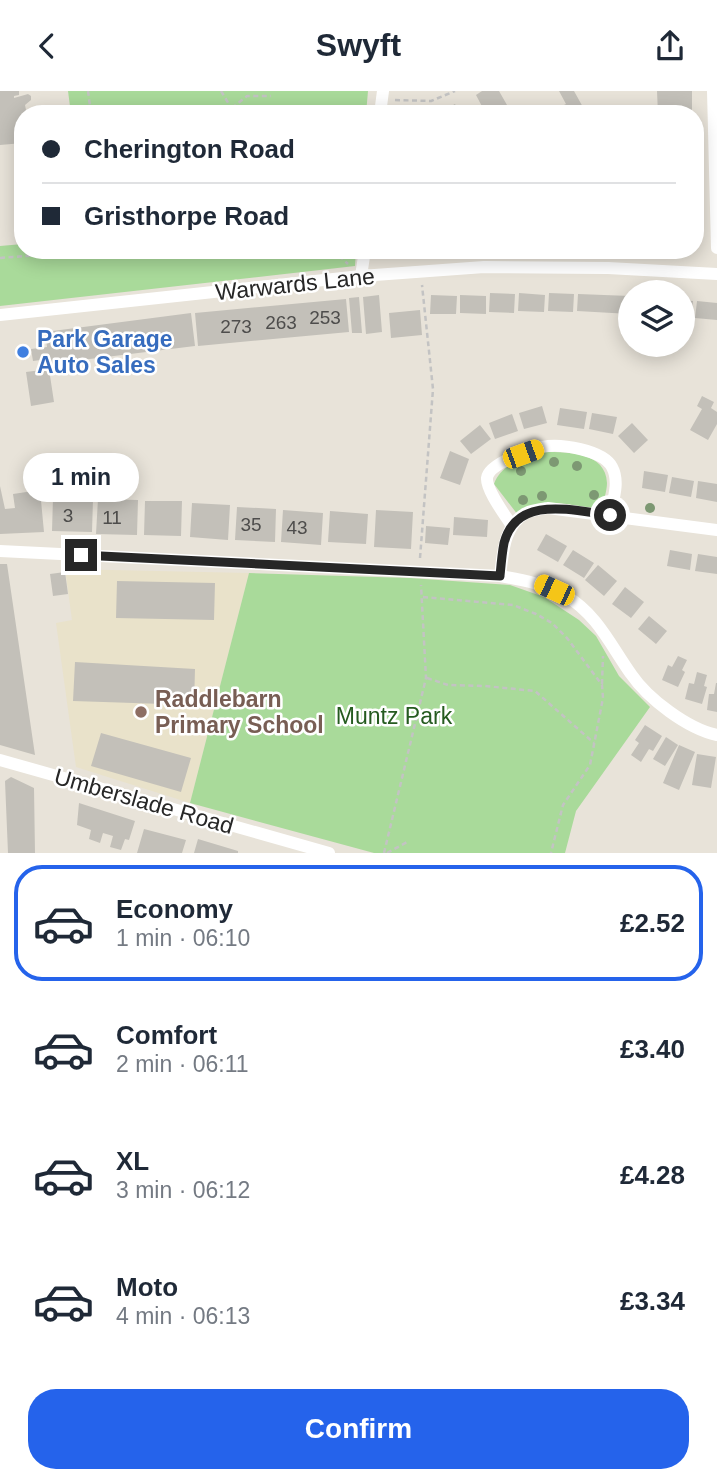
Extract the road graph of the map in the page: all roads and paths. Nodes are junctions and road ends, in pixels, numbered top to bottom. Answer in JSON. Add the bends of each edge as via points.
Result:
{"nodes":[{"id":1,"x":456,"y":91,"type":"edge"},
{"id":2,"x":713,"y":91,"type":"edge"},
{"id":3,"x":382,"y":95,"type":"edge"},
{"id":4,"x":271,"y":96,"type":"dead end"},
{"id":5,"x":237,"y":105,"type":"edge"},
{"id":6,"x":716,"y":143,"type":"edge"},
{"id":7,"x":717,"y":248,"type":"edge"},
{"id":8,"x":364,"y":259,"type":"edge"},
{"id":9,"x":717,"y":274,"type":"edge"},
{"id":10,"x":361,"y":276,"type":"junction"},
{"id":11,"x":422,"y":282,"type":"dead end"},
{"id":12,"x":0,"y":316,"type":"edge"},
{"id":13,"x":610,"y":515,"type":"junction"},
{"id":14,"x":512,"y":526,"type":"junction"},
{"id":15,"x":717,"y":530,"type":"edge"},
{"id":16,"x":0,"y":551,"type":"edge"},
{"id":17,"x":419,"y":572,"type":"junction"},
{"id":18,"x":500,"y":576,"type":"junction"},
{"id":19,"x":424,"y":597,"type":"junction"},
{"id":20,"x":426,"y":678,"type":"junction"},
{"id":21,"x":717,"y":735,"type":"edge"},
{"id":22,"x":594,"y":743,"type":"junction"},
{"id":23,"x":0,"y":760,"type":"edge"},
{"id":24,"x":409,"y":841,"type":"dead end"},
{"id":25,"x":329,"y":853,"type":"edge"},
{"id":26,"x":386,"y":853,"type":"edge"},
{"id":27,"x":551,"y":853,"type":"edge"}],
"edges":[{"from":1,"to":3,"type":"path","via":[[431,101]]},
{"from":2,"to":6,"type":"street"},
{"from":4,"to":5,"type":"path","via":[[247,96]]},
{"from":6,"to":7,"type":"street"},
{"from":8,"to":10,"type":"street"},
{"from":9,"to":10,"type":"street","name":"Warwards Lane","via":[[484,267]]},
{"from":10,"to":12,"type":"street","name":"Warwards Lane"},
{"from":11,"to":17,"type":"path","via":[[433,389]]},
{"from":13,"to":14,"type":"street","via":[[548,507],[526,513]]},
{"from":13,"to":14,"type":"street","via":[[617,484],[603,457],[575,448],[544,447],[502,462],[489,473],[490,489]]},
{"from":13,"to":15,"type":"street"},
{"from":14,"to":18,"type":"street"},
{"from":16,"to":17,"type":"street"},
{"from":17,"to":18,"type":"street"},
{"from":17,"to":19,"type":"path"},
{"from":18,"to":21,"type":"street","via":[[540,583],[568,597],[605,632],[641,687],[674,716]]},
{"from":19,"to":20,"type":"path"},
{"from":19,"to":22,"type":"path","via":[[513,605],[552,623],[582,655],[601,685],[603,698]]},
{"from":20,"to":22,"type":"path","via":[[449,685],[535,691]]},
{"from":20,"to":26,"type":"path"},
{"from":22,"to":27,"type":"path","via":[[590,765],[563,804]]},
{"from":23,"to":25,"type":"street","name":"Umberslade Road"},
{"from":24,"to":26,"type":"path"}]}
